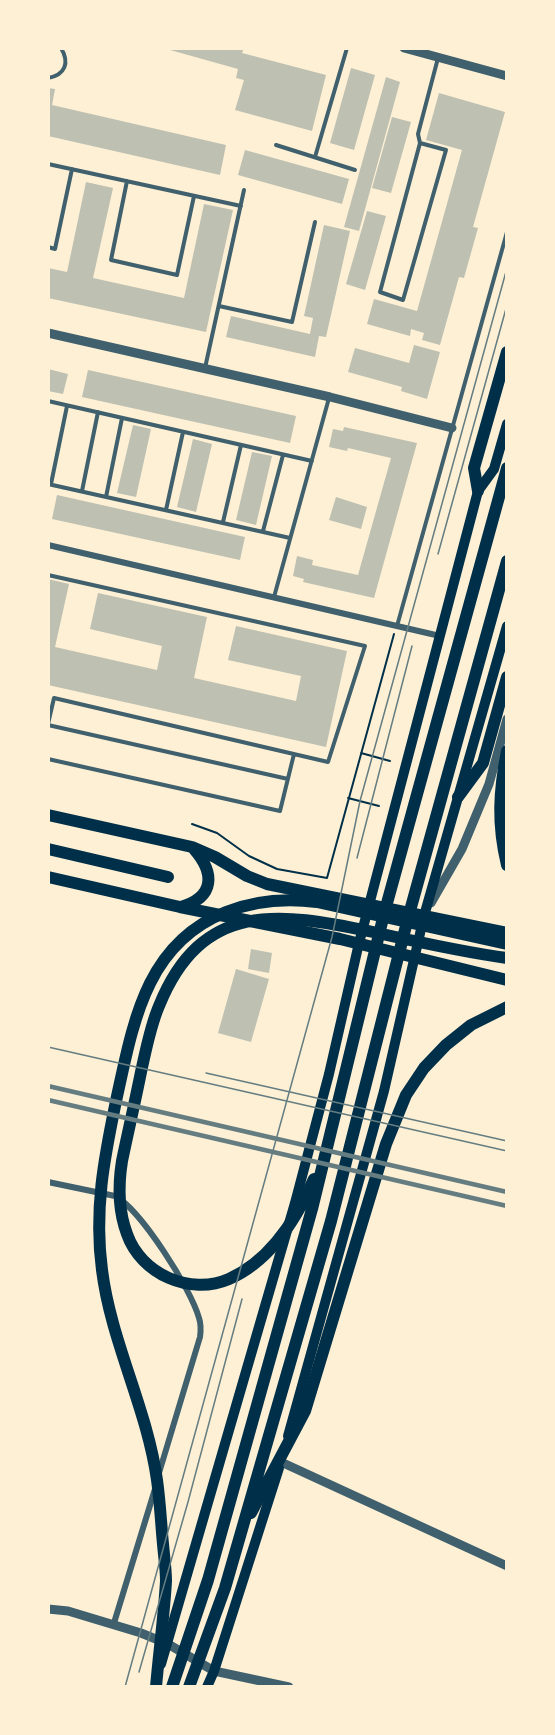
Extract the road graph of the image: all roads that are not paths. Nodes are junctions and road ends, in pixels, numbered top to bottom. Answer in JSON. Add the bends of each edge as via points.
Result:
{"nodes":[{"id":1,"x":61,"y":48,"type":"edge"},
{"id":2,"x":347,"y":48,"type":"edge"},
{"id":3,"x":404,"y":48,"type":"edge"},
{"id":4,"x":438,"y":57,"type":"junction"},
{"id":5,"x":507,"y":75,"type":"edge"},
{"id":6,"x":48,"y":78,"type":"edge"},
{"id":7,"x":420,"y":143,"type":"junction"},
{"id":8,"x":276,"y":145,"type":"dead end"},
{"id":9,"x":315,"y":158,"type":"junction"},
{"id":10,"x":48,"y":164,"type":"edge"},
{"id":11,"x":72,"y":169,"type":"junction"},
{"id":12,"x":355,"y":170,"type":"dead end"},
{"id":13,"x":127,"y":181,"type":"junction"},
{"id":14,"x":244,"y":190,"type":"dead end"},
{"id":15,"x":194,"y":196,"type":"junction"},
{"id":16,"x":241,"y":206,"type":"junction"},
{"id":17,"x":315,"y":222,"type":"dead end"},
{"id":18,"x":507,"y":232,"type":"edge"},
{"id":19,"x":48,"y":247,"type":"edge"},
{"id":20,"x":219,"y":306,"type":"junction"},
{"id":21,"x":48,"y":333,"type":"edge"},
{"id":22,"x":507,"y":352,"type":"edge"},
{"id":23,"x":205,"y":369,"type":"junction"},
{"id":24,"x":330,"y":396,"type":"junction"},
{"id":25,"x":48,"y":401,"type":"edge"},
{"id":26,"x":67,"y":406,"type":"junction"},
{"id":27,"x":98,"y":412,"type":"junction"},
{"id":28,"x":122,"y":418,"type":"junction"},
{"id":29,"x":507,"y":424,"type":"edge"},
{"id":30,"x":452,"y":428,"type":"junction"},
{"id":31,"x":183,"y":432,"type":"junction"},
{"id":32,"x":241,"y":445,"type":"junction"},
{"id":33,"x":283,"y":454,"type":"junction"},
{"id":34,"x":312,"y":461,"type":"junction"},
{"id":35,"x":507,"y":468,"type":"edge"},
{"id":36,"x":49,"y":484,"type":"edge"},
{"id":37,"x":82,"y":491,"type":"junction"},
{"id":38,"x":478,"y":491,"type":"junction"},
{"id":39,"x":106,"y":496,"type":"junction"},
{"id":40,"x":166,"y":510,"type":"junction"},
{"id":41,"x":223,"y":522,"type":"junction"},
{"id":42,"x":263,"y":531,"type":"junction"},
{"id":43,"x":290,"y":538,"type":"junction"},
{"id":44,"x":48,"y":545,"type":"edge"},
{"id":45,"x":507,"y":561,"type":"edge"},
{"id":46,"x":48,"y":575,"type":"edge"},
{"id":47,"x":274,"y":597,"type":"junction"},
{"id":48,"x":397,"y":626,"type":"junction"},
{"id":49,"x":507,"y":626,"type":"edge"},
{"id":50,"x":441,"y":637,"type":"junction"},
{"id":51,"x":507,"y":677,"type":"edge"},
{"id":52,"x":507,"y":719,"type":"edge"},
{"id":53,"x":48,"y":725,"type":"edge"},
{"id":54,"x":507,"y":751,"type":"edge"},
{"id":55,"x":294,"y":754,"type":"junction"},
{"id":56,"x":48,"y":759,"type":"edge"},
{"id":57,"x":288,"y":779,"type":"junction"},
{"id":58,"x":458,"y":797,"type":"junction"},
{"id":59,"x":48,"y":815,"type":"edge"},
{"id":60,"x":192,"y":847,"type":"junction"},
{"id":61,"x":48,"y":849,"type":"edge"},
{"id":62,"x":507,"y":865,"type":"edge"},
{"id":63,"x":48,"y":877,"type":"edge"},
{"id":64,"x":168,"y":877,"type":"dead end"},
{"id":65,"x":369,"y":905,"type":"junction"},
{"id":66,"x":180,"y":908,"type":"junction"},
{"id":67,"x":424,"y":916,"type":"junction"},
{"id":68,"x":507,"y":933,"type":"edge"},
{"id":69,"x":359,"y":943,"type":"junction"},
{"id":70,"x":507,"y":944,"type":"edge"},
{"id":71,"x":414,"y":957,"type":"junction"},
{"id":72,"x":507,"y":958,"type":"edge"},
{"id":73,"x":507,"y":980,"type":"edge"},
{"id":74,"x":507,"y":1007,"type":"edge"},
{"id":75,"x":328,"y":1148,"type":"junction"},
{"id":76,"x":48,"y":1182,"type":"edge"},
{"id":77,"x":281,"y":1462,"type":"junction"},
{"id":78,"x":241,"y":1532,"type":"junction"},
{"id":79,"x":507,"y":1566,"type":"edge"},
{"id":80,"x":48,"y":1609,"type":"edge"},
{"id":81,"x":114,"y":1623,"type":"junction"},
{"id":82,"x":168,"y":1644,"type":"junction"},
{"id":83,"x":214,"y":1671,"type":"junction"},
{"id":84,"x":155,"y":1687,"type":"edge"},
{"id":85,"x":172,"y":1687,"type":"edge"},
{"id":86,"x":189,"y":1687,"type":"edge"},
{"id":87,"x":207,"y":1687,"type":"edge"},
{"id":88,"x":289,"y":1687,"type":"edge"}],
"edges":[{"from":1,"to":6,"type":"lane","via":[[64,70]]},
{"from":2,"to":9,"type":"lane"},
{"from":3,"to":4,"type":"street"},
{"from":4,"to":5,"type":"street"},
{"from":4,"to":7,"type":"lane","via":[[417,134]]},
{"from":7,"to":7,"type":"lane","via":[[446,150],[403,300],[380,292]]},
{"from":8,"to":9,"type":"lane"},
{"from":9,"to":12,"type":"lane"},
{"from":10,"to":11,"type":"lane"},
{"from":11,"to":13,"type":"lane"},
{"from":11,"to":19,"type":"lane","via":[[55,249]]},
{"from":13,"to":15,"type":"lane"},
{"from":13,"to":15,"type":"lane","via":[[111,260],[177,275]]},
{"from":14,"to":16,"type":"lane"},
{"from":15,"to":16,"type":"lane"},
{"from":16,"to":20,"type":"lane"},
{"from":17,"to":20,"type":"lane","via":[[292,322]]},
{"from":18,"to":30,"type":"lane"},
{"from":20,"to":23,"type":"lane"},
{"from":21,"to":23,"type":"street"},
{"from":22,"to":38,"type":"main road","via":[[474,468]]},
{"from":23,"to":24,"type":"street"},
{"from":24,"to":30,"type":"street"},
{"from":24,"to":34,"type":"lane"},
{"from":25,"to":26,"type":"lane"},
{"from":26,"to":27,"type":"lane"},
{"from":26,"to":36,"type":"lane"},
{"from":27,"to":28,"type":"lane"},
{"from":27,"to":37,"type":"lane"},
{"from":28,"to":31,"type":"lane"},
{"from":28,"to":39,"type":"lane"},
{"from":29,"to":38,"type":"main road","via":[[494,469]]},
{"from":30,"to":48,"type":"lane"},
{"from":31,"to":32,"type":"lane"},
{"from":31,"to":40,"type":"lane"},
{"from":32,"to":33,"type":"lane"},
{"from":32,"to":41,"type":"lane"},
{"from":33,"to":34,"type":"lane"},
{"from":33,"to":42,"type":"lane"},
{"from":34,"to":43,"type":"lane"},
{"from":35,"to":75,"type":"main road","via":[[384,914]]},
{"from":36,"to":37,"type":"lane"},
{"from":37,"to":39,"type":"lane"},
{"from":38,"to":50,"type":"main road"},
{"from":39,"to":40,"type":"lane"},
{"from":40,"to":41,"type":"lane"},
{"from":41,"to":42,"type":"lane"},
{"from":42,"to":43,"type":"lane"},
{"from":43,"to":47,"type":"lane"},
{"from":44,"to":47,"type":"street"},
{"from":45,"to":78,"type":"main road","via":[[408,918],[331,1221]]},
{"from":46,"to":55,"type":"lane","via":[[365,646],[328,762]]},
{"from":47,"to":48,"type":"street"},
{"from":48,"to":50,"type":"street"},
{"from":49,"to":58,"type":"main road"},
{"from":50,"to":65,"type":"main road"},
{"from":51,"to":58,"type":"main road","via":[[483,764]]},
{"from":52,"to":67,"type":"street","via":[[489,784],[466,838]]},
{"from":53,"to":55,"type":"lane","via":[[54,698]]},
{"from":53,"to":57,"type":"lane"},
{"from":54,"to":62,"type":"main road","via":[[500,821]]},
{"from":55,"to":57,"type":"lane"},
{"from":56,"to":57,"type":"lane","via":[[280,811]]},
{"from":58,"to":67,"type":"main road"},
{"from":59,"to":60,"type":"main road"},
{"from":60,"to":65,"type":"main road","via":[[267,884]]},
{"from":60,"to":66,"type":"main road","via":[[207,867],[207,889],[201,899]]},
{"from":61,"to":64,"type":"main road"},
{"from":63,"to":66,"type":"main road"},
{"from":65,"to":67,"type":"main road"},
{"from":65,"to":69,"type":"main road"},
{"from":66,"to":69,"type":"main road"},
{"from":67,"to":68,"type":"main road"},
{"from":67,"to":71,"type":"main road"},
{"from":69,"to":71,"type":"main road"},
{"from":69,"to":82,"type":"main road","via":[[295,1203]]},
{"from":70,"to":84,"type":"main road","via":[[288,899],[250,903],[207,920],[185,935],[155,971],[130,1035],[100,1184],[98,1223],[102,1274],[110,1310],[157,1479],[166,1579]]},
{"from":71,"to":73,"type":"main road"},
{"from":71,"to":77,"type":"main road","via":[[384,1091]]},
{"from":72,"to":75,"type":"main road","via":[[288,918],[258,919],[231,927],[187,957],[172,978],[152,1025],[122,1161],[119,1190],[132,1247],[163,1275],[184,1283],[219,1282],[240,1273],[279,1239],[303,1204]]},
{"from":74,"to":78,"type":"main road","via":[[446,1045],[406,1095],[386,1144],[305,1411]]},
{"from":75,"to":85,"type":"main road","via":[[208,1580]]},
{"from":76,"to":81,"type":"street","via":[[115,1196],[131,1208],[188,1291],[200,1318],[201,1328]]},
{"from":77,"to":79,"type":"street"},
{"from":77,"to":83,"type":"main road"},
{"from":78,"to":86,"type":"main road"},
{"from":80,"to":81,"type":"street"},
{"from":81,"to":82,"type":"street"},
{"from":82,"to":83,"type":"street"},
{"from":82,"to":84,"type":"main road"},
{"from":83,"to":87,"type":"main road"},
{"from":83,"to":88,"type":"street"}]}
